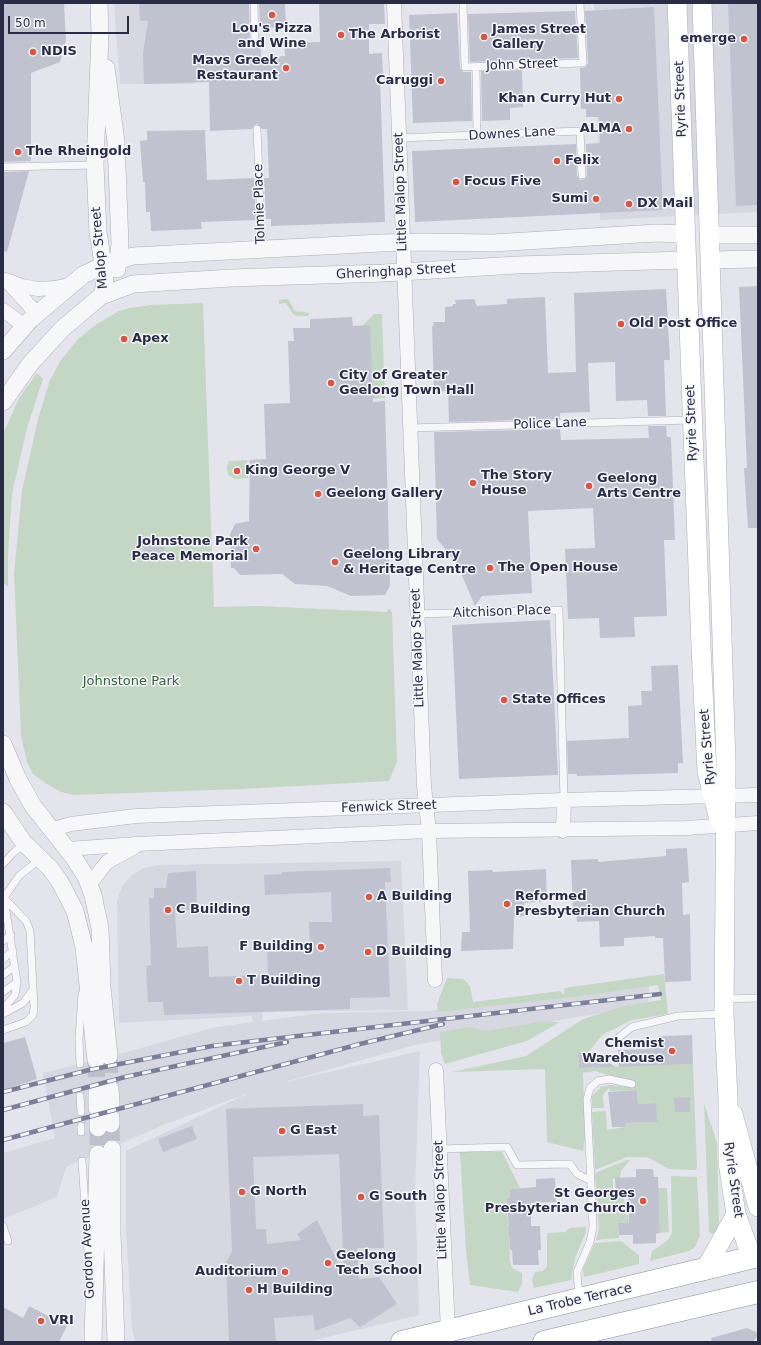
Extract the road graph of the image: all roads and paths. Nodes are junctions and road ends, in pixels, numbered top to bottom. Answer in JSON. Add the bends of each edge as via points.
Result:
{"nodes":[{"id":1,"x":99,"y":3,"type":"edge"},
{"id":2,"x":254,"y":3,"type":"edge"},
{"id":3,"x":394,"y":3,"type":"edge"},
{"id":4,"x":463,"y":3,"type":"edge"},
{"id":5,"x":580,"y":3,"type":"edge"},
{"id":6,"x":677,"y":3,"type":"edge"},
{"id":7,"x":702,"y":3,"type":"edge"},
{"id":8,"x":100,"y":34,"type":"junction"},
{"id":9,"x":255,"y":43,"type":"dead end"},
{"id":10,"x":476,"y":66,"type":"junction"},
{"id":11,"x":258,"y":129,"type":"dead end"},
{"id":12,"x":477,"y":136,"type":"junction"},
{"id":13,"x":399,"y":138,"type":"junction"},
{"id":14,"x":95,"y":165,"type":"junction"},
{"id":15,"x":3,"y":167,"type":"edge"},
{"id":16,"x":582,"y":175,"type":"dead end"},
{"id":17,"x":686,"y":234,"type":"junction"},
{"id":18,"x":709,"y":235,"type":"junction"},
{"id":19,"x":758,"y":235,"type":"edge"},
{"id":20,"x":403,"y":243,"type":"junction"},
{"id":21,"x":262,"y":250,"type":"junction"},
{"id":22,"x":758,"y":259,"type":"edge"},
{"id":23,"x":686,"y":260,"type":"junction"},
{"id":24,"x":710,"y":260,"type":"junction"},
{"id":25,"x":112,"y":262,"type":"junction"},
{"id":26,"x":405,"y":272,"type":"junction"},
{"id":27,"x":263,"y":278,"type":"junction"},
{"id":28,"x":5,"y":279,"type":"edge"},
{"id":29,"x":69,"y":285,"type":"junction"},
{"id":30,"x":103,"y":295,"type":"junction"},
{"id":31,"x":3,"y":310,"type":"edge"},
{"id":32,"x":37,"y":314,"type":"junction"},
{"id":33,"x":25,"y":326,"type":"junction"},
{"id":34,"x":52,"y":338,"type":"junction"},
{"id":35,"x":3,"y":351,"type":"edge"},
{"id":36,"x":3,"y":402,"type":"edge"},
{"id":37,"x":691,"y":420,"type":"junction"},
{"id":38,"x":409,"y":428,"type":"junction"},
{"id":39,"x":417,"y":614,"type":"junction"},
{"id":40,"x":3,"y":744,"type":"edge"},
{"id":41,"x":758,"y":795,"type":"edge"},
{"id":42,"x":720,"y":796,"type":"junction"},
{"id":43,"x":564,"y":800,"type":"junction"},
{"id":44,"x":426,"y":805,"type":"junction"},
{"id":45,"x":3,"y":812,"type":"edge"},
{"id":46,"x":758,"y":823,"type":"edge"},
{"id":47,"x":51,"y":830,"type":"junction"},
{"id":48,"x":429,"y":831,"type":"junction"},
{"id":49,"x":563,"y":831,"type":"junction"},
{"id":50,"x":724,"y":831,"type":"junction"},
{"id":51,"x":147,"y":843,"type":"junction"},
{"id":52,"x":24,"y":844,"type":"junction"},
{"id":53,"x":68,"y":849,"type":"junction"},
{"id":54,"x":40,"y":859,"type":"junction"},
{"id":55,"x":3,"y":864,"type":"edge"},
{"id":56,"x":90,"y":884,"type":"junction"},
{"id":57,"x":4,"y":898,"type":"edge"},
{"id":58,"x":6,"y":923,"type":"edge"},
{"id":59,"x":10,"y":935,"type":"junction"},
{"id":60,"x":3,"y":941,"type":"edge"},
{"id":61,"x":13,"y":951,"type":"junction"},
{"id":62,"x":85,"y":956,"type":"junction"},
{"id":63,"x":3,"y":959,"type":"edge"},
{"id":64,"x":15,"y":966,"type":"junction"},
{"id":65,"x":3,"y":975,"type":"edge"},
{"id":66,"x":435,"y":980,"type":"dead end"},
{"id":67,"x":17,"y":982,"type":"junction"},
{"id":68,"x":102,"y":987,"type":"junction"},
{"id":69,"x":34,"y":988,"type":"junction"},
{"id":70,"x":3,"y":992,"type":"edge"},
{"id":71,"x":758,"y":998,"type":"edge"},
{"id":72,"x":724,"y":1007,"type":"junction"},
{"id":73,"x":3,"y":1009,"type":"edge"},
{"id":74,"x":3,"y":1014,"type":"edge"},
{"id":75,"x":3,"y":1030,"type":"edge"},
{"id":76,"x":618,"y":1038,"type":"dead end"},
{"id":77,"x":110,"y":1056,"type":"tunnel mouth"},
{"id":78,"x":80,"y":1064,"type":"dead end"},
{"id":79,"x":436,"y":1070,"type":"dead end"},
{"id":80,"x":632,"y":1084,"type":"dead end"},
{"id":81,"x":80,"y":1096,"type":"dead end"},
{"id":82,"x":728,"y":1099,"type":"junction"},
{"id":83,"x":81,"y":1112,"type":"dead end"},
{"id":84,"x":439,"y":1149,"type":"junction"},
{"id":85,"x":82,"y":1161,"type":"dead end"},
{"id":86,"x":99,"y":1174,"type":"junction"},
{"id":87,"x":590,"y":1180,"type":"junction"},
{"id":88,"x":758,"y":1207,"type":"edge"},
{"id":89,"x":736,"y":1214,"type":"junction"},
{"id":90,"x":3,"y":1226,"type":"edge"},
{"id":91,"x":8,"y":1241,"type":"dead end"},
{"id":92,"x":756,"y":1262,"type":"edge"},
{"id":93,"x":113,"y":1269,"type":"junction"},
{"id":94,"x":705,"y":1270,"type":"junction"},
{"id":95,"x":758,"y":1292,"type":"edge"},
{"id":96,"x":579,"y":1300,"type":"junction"},
{"id":97,"x":448,"y":1331,"type":"junction"},
{"id":98,"x":117,"y":1338,"type":"edge"},
{"id":99,"x":93,"y":1339,"type":"edge"},
{"id":100,"x":402,"y":1342,"type":"edge"},
{"id":101,"x":544,"y":1342,"type":"edge"}],
"edges":[{"from":1,"to":8,"type":"street","name":"Malop Street"},
{"from":2,"to":9,"type":"lane"},
{"from":3,"to":13,"type":"street","name":"Little Malop Street"},
{"from":4,"to":10,"type":"lane","name":"John Street","via":[[465,67]]},
{"from":5,"to":10,"type":"lane","name":"John Street","via":[[582,63]]},
{"from":6,"to":17,"type":"main road","name":"Ryrie Street"},
{"from":7,"to":18,"type":"main road","name":"Ryrie Street"},
{"from":8,"to":14,"type":"street","name":"Malop Street"},
{"from":8,"to":25,"type":"street","name":"Malop Street","via":[[116,142],[120,244]]},
{"from":10,"to":12,"type":"lane"},
{"from":11,"to":21,"type":"lane","name":"Tolmie Place"},
{"from":12,"to":13,"type":"lane","name":"Downes Lane"},
{"from":12,"to":16,"type":"lane","name":"Downes Lane","via":[[580,131]]},
{"from":13,"to":20,"type":"street","name":"Little Malop Street"},
{"from":14,"to":15,"type":"lane"},
{"from":14,"to":25,"type":"street","name":"Malop Street","via":[[98,232]]},
{"from":17,"to":18,"type":"main road","name":"Gheringhap Street"},
{"from":17,"to":20,"type":"street","name":"Gheringhap Street","via":[[664,233],[493,243]]},
{"from":17,"to":23,"type":"main road","name":"Ryrie Street"},
{"from":18,"to":19,"type":"street","name":"Gheringhap Street"},
{"from":18,"to":24,"type":"main road","name":"Ryrie Street"},
{"from":20,"to":21,"type":"street","name":"Gheringhap Street"},
{"from":20,"to":26,"type":"street","name":"Little Malop Street"},
{"from":21,"to":25,"type":"street","name":"Gheringhap Street","via":[[146,255]]},
{"from":21,"to":27,"type":"street","name":"Tolmie Place"},
{"from":22,"to":24,"type":"street","name":"Gheringhap Street"},
{"from":23,"to":24,"type":"main road","name":"Gheringhap Street"},
{"from":23,"to":26,"type":"street","name":"Gheringhap Street","via":[[517,265]]},
{"from":23,"to":37,"type":"main road","name":"Ryrie Street"},
{"from":24,"to":42,"type":"main road","name":"Ryrie Street"},
{"from":25,"to":29,"type":"street","name":"Gheringhap Street","via":[[83,274]]},
{"from":25,"to":30,"type":"street","name":"Malop Street","via":[[113,279]]},
{"from":26,"to":27,"type":"street","name":"Gheringhap Street"},
{"from":26,"to":38,"type":"street","name":"Little Malop Street"},
{"from":27,"to":30,"type":"street","name":"Gheringhap Street","via":[[147,282]]},
{"from":28,"to":29,"type":"street","name":"Gheringhap Street","via":[[38,289]]},
{"from":28,"to":32,"type":"street","name":"Gheringhap Street"},
{"from":29,"to":32,"type":"street","name":"Gheringhap Street"},
{"from":30,"to":34,"type":"street","name":"Gheringhap Street"},
{"from":31,"to":33,"type":"street"},
{"from":32,"to":33,"type":"street"},
{"from":32,"to":34,"type":"street","name":"Gheringhap Street"},
{"from":33,"to":34,"type":"street"},
{"from":33,"to":35,"type":"street"},
{"from":34,"to":36,"type":"street"},
{"from":37,"to":38,"type":"lane","name":"Police Lane"},
{"from":37,"to":42,"type":"main road","name":"Ryrie Street","via":[[707,772]]},
{"from":38,"to":39,"type":"street","name":"Little Malop Street"},
{"from":39,"to":43,"type":"lane","name":"Aitchison Place","via":[[559,610]]},
{"from":39,"to":44,"type":"street","name":"Little Malop Street"},
{"from":40,"to":47,"type":"street","via":[[26,795]]},
{"from":41,"to":42,"type":"street","name":"Fenwick Street"},
{"from":42,"to":43,"type":"street","name":"Fenwick Street"},
{"from":42,"to":50,"type":"main road","name":"Ryrie Street"},
{"from":43,"to":44,"type":"street","name":"Fenwick Street"},
{"from":43,"to":49,"type":"street","name":"Aitchison Place"},
{"from":44,"to":47,"type":"street","name":"Fenwick Street","via":[[136,816],[71,824]]},
{"from":44,"to":48,"type":"street","name":"Little Malop Street"},
{"from":45,"to":52,"type":"street"},
{"from":46,"to":50,"type":"street","name":"Fenwick Street"},
{"from":47,"to":52,"type":"street","name":"Fenwick Street"},
{"from":47,"to":53,"type":"street"},
{"from":48,"to":49,"type":"street","name":"Fenwick Street"},
{"from":48,"to":51,"type":"street","name":"Fenwick Street"},
{"from":48,"to":66,"type":"street","name":"Little Malop Street"},
{"from":49,"to":50,"type":"street","name":"Fenwick Street"},
{"from":50,"to":72,"type":"main road","name":"Ryrie Street"},
{"from":51,"to":53,"type":"street","name":"Fenwick Street"},
{"from":51,"to":56,"type":"street","name":"Fenwick Street","via":[[112,859],[102,867]]},
{"from":52,"to":54,"type":"street"},
{"from":52,"to":55,"type":"lane"},
{"from":53,"to":54,"type":"street","name":"Fenwick Street"},
{"from":53,"to":56,"type":"street"},
{"from":54,"to":57,"type":"lane","via":[[19,876]]},
{"from":54,"to":62,"type":"street","via":[[60,882],[72,903],[81,929]]},
{"from":56,"to":68,"type":"street","via":[[100,928]]},
{"from":57,"to":58,"type":"lane"},
{"from":57,"to":69,"type":"lane","via":[[29,926],[32,936]]},
{"from":58,"to":59,"type":"lane"},
{"from":59,"to":60,"type":"lane"},
{"from":59,"to":61,"type":"lane"},
{"from":61,"to":63,"type":"lane"},
{"from":61,"to":64,"type":"lane"},
{"from":62,"to":68,"type":"street","via":[[96,1060]]},
{"from":62,"to":78,"type":"lane","via":[[79,1039]]},
{"from":64,"to":65,"type":"lane"},
{"from":64,"to":67,"type":"lane"},
{"from":67,"to":70,"type":"lane"},
{"from":67,"to":73,"type":"lane","via":[[15,994]]},
{"from":68,"to":77,"type":"street"},
{"from":69,"to":74,"type":"lane","via":[[23,1003]]},
{"from":69,"to":75,"type":"lane","via":[[32,1017],[23,1024]]},
{"from":71,"to":72,"type":"lane"},
{"from":72,"to":76,"type":"lane","via":[[632,1027]]},
{"from":72,"to":82,"type":"main road","name":"Ryrie Street"},
{"from":79,"to":84,"type":"street","name":"Little Malop Street"},
{"from":80,"to":87,"type":"lane","via":[[609,1079],[598,1081],[590,1088],[587,1099]]},
{"from":81,"to":83,"type":"lane"},
{"from":82,"to":88,"type":"main road","name":"Ryrie Street"},
{"from":82,"to":89,"type":"main road","name":"Ryrie Street","via":[[728,1162]]},
{"from":84,"to":87,"type":"lane","via":[[507,1147],[517,1165],[570,1164],[577,1174]]},
{"from":84,"to":97,"type":"street","name":"Little Malop Street"},
{"from":85,"to":99,"type":"lane","name":"Gordon Avenue"},
{"from":86,"to":93,"type":"street","name":"Gordon Avenue"},
{"from":86,"to":93,"type":"street","name":"Gordon Avenue","via":[[105,1151]]},
{"from":86,"to":99,"type":"street","name":"Gordon Avenue"},
{"from":87,"to":96,"type":"lane","via":[[593,1227],[590,1242],[577,1272]]},
{"from":89,"to":92,"type":"main road","name":"Ryrie Street"},
{"from":89,"to":94,"type":"main road"},
{"from":90,"to":91,"type":"lane"},
{"from":92,"to":94,"type":"highway","name":"La Trobe Terrace"},
{"from":93,"to":98,"type":"street","name":"Gordon Avenue"},
{"from":94,"to":96,"type":"highway","name":"La Trobe Terrace"},
{"from":95,"to":101,"type":"highway"},
{"from":96,"to":97,"type":"highway","name":"La Trobe Terrace"},
{"from":97,"to":100,"type":"highway","name":"La Trobe Terrace"}]}
